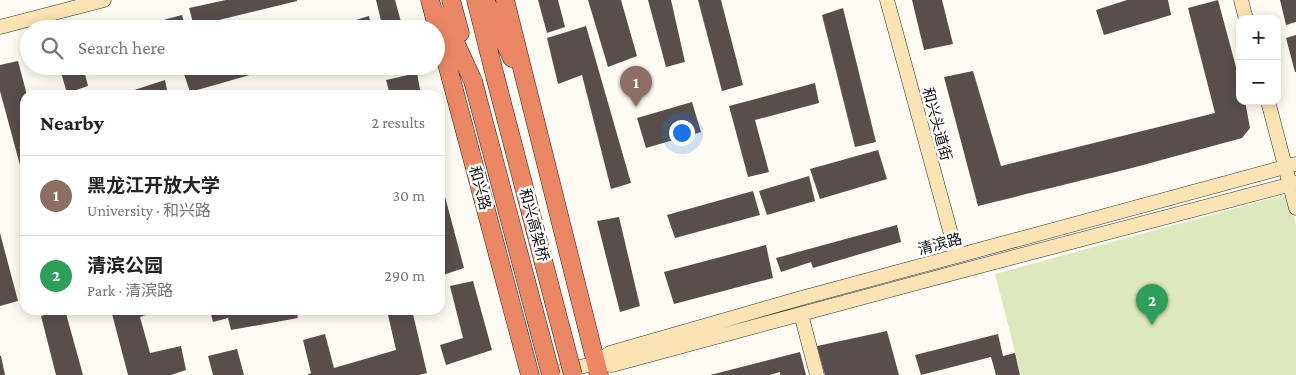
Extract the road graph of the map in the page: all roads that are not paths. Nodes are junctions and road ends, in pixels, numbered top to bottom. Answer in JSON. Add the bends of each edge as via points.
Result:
{"nodes":[{"id":1,"x":104,"y":0,"type":"edge"},
{"id":2,"x":430,"y":0,"type":"edge"},
{"id":3,"x":435,"y":0,"type":"edge"},
{"id":4,"x":451,"y":0,"type":"edge"},
{"id":5,"x":476,"y":0,"type":"edge"},
{"id":6,"x":485,"y":0,"type":"edge"},
{"id":7,"x":505,"y":0,"type":"edge"},
{"id":8,"x":887,"y":0,"type":"edge"},
{"id":9,"x":1241,"y":0,"type":"edge"},
{"id":10,"x":1245,"y":15,"type":"edge"},
{"id":11,"x":27,"y":20,"type":"edge"},
{"id":12,"x":435,"y":20,"type":"edge"},
{"id":13,"x":444,"y":20,"type":"edge"},
{"id":14,"x":445,"y":21,"type":"edge"},
{"id":15,"x":20,"y":22,"type":"edge"},
{"id":16,"x":0,"y":27,"type":"edge"},
{"id":17,"x":445,"y":56,"type":"edge"},
{"id":18,"x":473,"y":81,"type":"junction"},
{"id":19,"x":531,"y":99,"type":"junction"},
{"id":20,"x":1269,"y":105,"type":"edge"},
{"id":21,"x":1291,"y":166,"type":"edge"},
{"id":22,"x":1293,"y":184,"type":"edge"},
{"id":23,"x":1296,"y":208,"type":"edge"},
{"id":24,"x":956,"y":256,"type":"junction"},
{"id":25,"x":801,"y":314,"type":"junction"},
{"id":26,"x":597,"y":369,"type":"edge"},
{"id":27,"x":530,"y":375,"type":"edge"},
{"id":28,"x":550,"y":375,"type":"edge"},
{"id":29,"x":573,"y":375,"type":"edge"},
{"id":30,"x":817,"y":375,"type":"edge"}],
"edges":[{"from":1,"to":11,"type":"main road"},
{"from":2,"to":12,"type":"highway","name":"和兴路"},
{"from":3,"to":13,"type":"highway"},
{"from":4,"to":18,"type":"highway"},
{"from":5,"to":29,"type":"highway","name":"和兴高架桥","bridge":true},
{"from":6,"to":19,"type":"highway"},
{"from":7,"to":19,"type":"highway"},
{"from":8,"to":24,"type":"main road","name":"和兴头道街"},
{"from":9,"to":10,"type":"main road"},
{"from":14,"to":18,"type":"highway"},
{"from":15,"to":16,"type":"main road"},
{"from":17,"to":27,"type":"highway","name":"和兴路"},
{"from":18,"to":28,"type":"highway","name":"和兴高架桥","bridge":true},
{"from":19,"to":26,"type":"highway"},
{"from":20,"to":21,"type":"main road"},
{"from":21,"to":22,"type":"main road"},
{"from":21,"to":24,"type":"main road","name":"清滨路"},
{"from":22,"to":23,"type":"main road"},
{"from":22,"to":25,"type":"main road","name":"清滨路"},
{"from":24,"to":26,"type":"main road","name":"清滨路","via":[[610,353]]},
{"from":25,"to":26,"type":"main road","name":"清滨路"},
{"from":25,"to":30,"type":"main road"},
{"from":26,"to":28,"type":"main road","name":"清滨路"}]}
